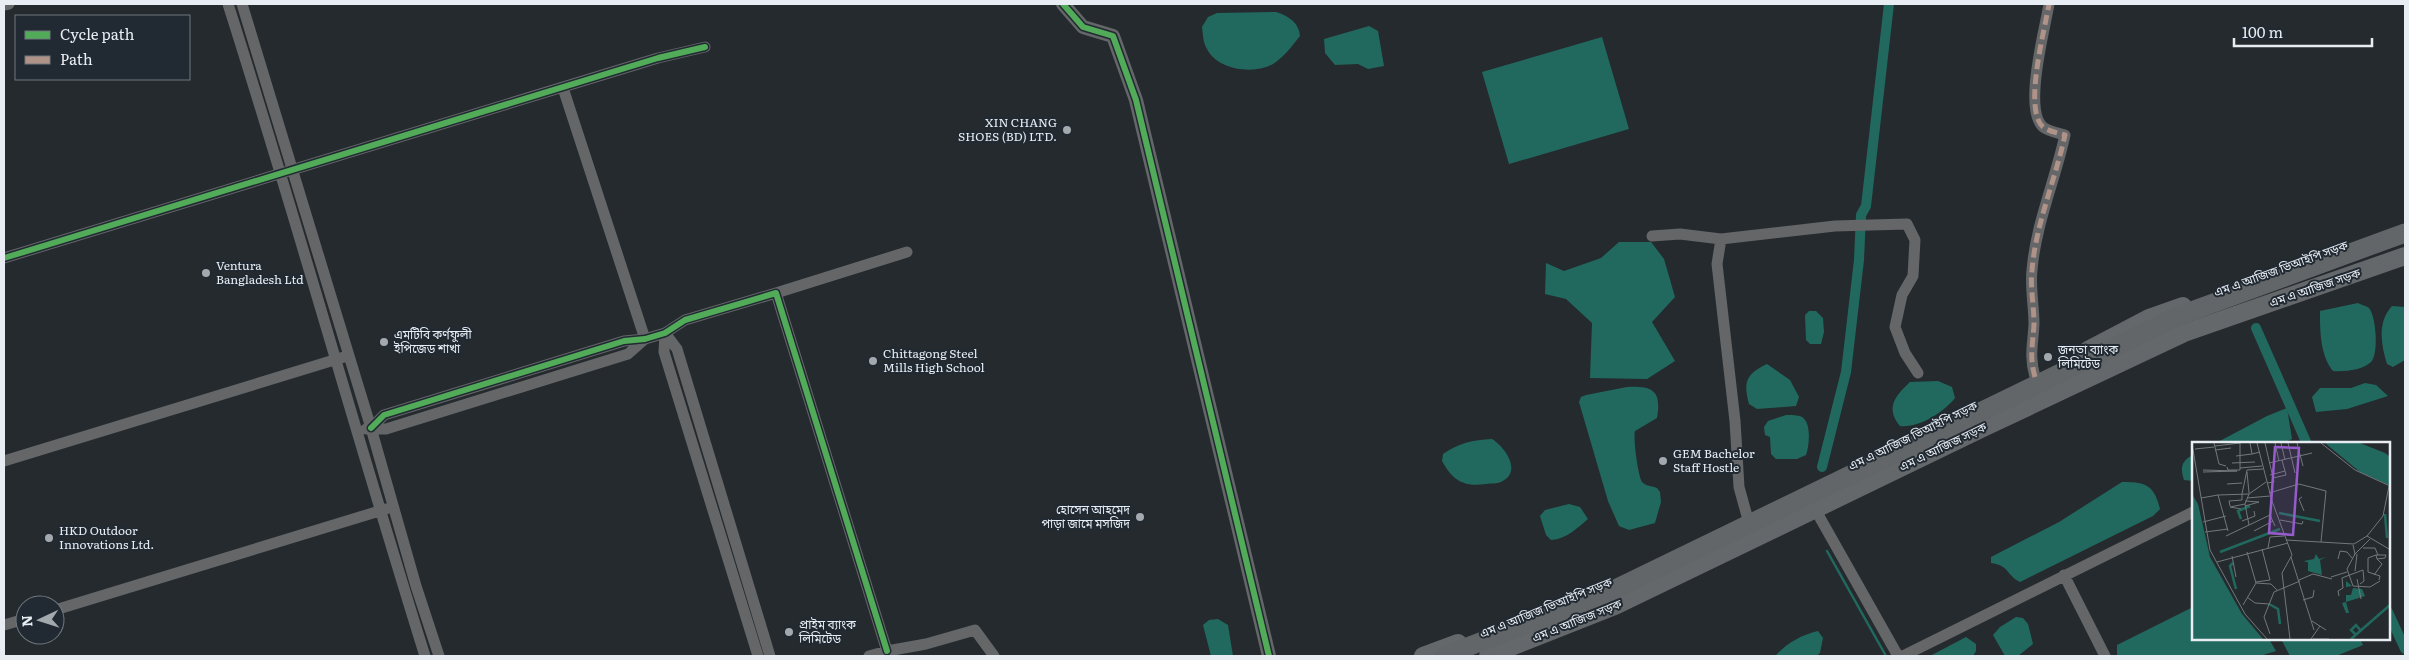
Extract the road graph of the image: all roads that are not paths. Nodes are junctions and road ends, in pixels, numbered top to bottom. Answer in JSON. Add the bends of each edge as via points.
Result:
{"nodes":[{"id":1,"x":9,"y":4,"type":"edge"},
{"id":2,"x":228,"y":4,"type":"edge"},
{"id":3,"x":242,"y":4,"type":"edge"},
{"id":4,"x":1063,"y":4,"type":"edge"},
{"id":5,"x":2049,"y":4,"type":"edge"},
{"id":6,"x":4,"y":5,"type":"edge"},
{"id":7,"x":705,"y":47,"type":"dead end"},
{"id":8,"x":563,"y":88,"type":"junction"},
{"id":9,"x":287,"y":170,"type":"junction"},
{"id":10,"x":2405,"y":224,"type":"edge"},
{"id":11,"x":2405,"y":233,"type":"edge"},
{"id":12,"x":1652,"y":236,"type":"dead end"},
{"id":13,"x":1721,"y":239,"type":"junction"},
{"id":14,"x":2405,"y":244,"type":"edge"},
{"id":15,"x":907,"y":252,"type":"dead end"},
{"id":16,"x":2405,"y":256,"type":"edge"},
{"id":17,"x":4,"y":258,"type":"edge"},
{"id":18,"x":776,"y":293,"type":"junction"},
{"id":19,"x":665,"y":333,"type":"junction"},
{"id":20,"x":645,"y":339,"type":"junction"},
{"id":21,"x":349,"y":355,"type":"junction"},
{"id":22,"x":337,"y":359,"type":"junction"},
{"id":23,"x":1918,"y":373,"type":"dead end"},
{"id":24,"x":2035,"y":377,"type":"junction"},
{"id":25,"x":371,"y":428,"type":"junction"},
{"id":26,"x":358,"y":431,"type":"junction"},
{"id":27,"x":4,"y":462,"type":"edge"},
{"id":28,"x":392,"y":506,"type":"junction"},
{"id":29,"x":1815,"y":509,"type":"junction"},
{"id":30,"x":379,"y":512,"type":"junction"},
{"id":31,"x":2192,"y":512,"type":"edge"},
{"id":32,"x":1747,"y":516,"type":"junction"},
{"id":33,"x":2064,"y":575,"type":"junction"},
{"id":34,"x":416,"y":586,"type":"junction"},
{"id":35,"x":404,"y":590,"type":"junction"},
{"id":36,"x":65,"y":607,"type":"edge"},
{"id":37,"x":887,"y":651,"type":"junction"},
{"id":38,"x":424,"y":656,"type":"edge"},
{"id":39,"x":439,"y":656,"type":"edge"},
{"id":40,"x":758,"y":656,"type":"edge"},
{"id":41,"x":770,"y":656,"type":"edge"},
{"id":42,"x":869,"y":656,"type":"edge"},
{"id":43,"x":994,"y":656,"type":"edge"},
{"id":44,"x":1268,"y":656,"type":"edge"},
{"id":45,"x":1423,"y":656,"type":"edge"},
{"id":46,"x":1444,"y":656,"type":"edge"},
{"id":47,"x":1471,"y":656,"type":"edge"},
{"id":48,"x":1488,"y":656,"type":"edge"},
{"id":49,"x":1898,"y":656,"type":"edge"},
{"id":50,"x":1903,"y":656,"type":"edge"},
{"id":51,"x":2106,"y":656,"type":"edge"}],
"edges":[{"from":1,"to":6,"type":"street"},
{"from":2,"to":9,"type":"street"},
{"from":3,"to":9,"type":"street"},
{"from":4,"to":44,"type":"street","via":[[1083,27],[1113,36],[1136,100]]},
{"from":5,"to":24,"type":"street","via":[[2034,93],[2036,118],[2044,128],[2064,135],[2041,214],[2032,270],[2034,324],[2030,360]]},
{"from":7,"to":8,"type":"street"},
{"from":8,"to":9,"type":"street"},
{"from":8,"to":20,"type":"street"},
{"from":9,"to":17,"type":"street"},
{"from":9,"to":21,"type":"street"},
{"from":9,"to":22,"type":"street"},
{"from":10,"to":24,"type":"main road","name":"এম এ আজিজ ভিআইপি সড়ক","via":[[2149,318]]},
{"from":11,"to":46,"type":"highway","via":[[2178,316],[1609,592]]},
{"from":12,"to":13,"type":"street","via":[[1680,234]]},
{"from":13,"to":23,"type":"street","via":[[1835,226],[1908,224],[1916,240],[1913,276],[1902,296],[1895,327],[1904,353]]},
{"from":13,"to":32,"type":"street","via":[[1717,264],[1739,487]]},
{"from":14,"to":47,"type":"highway","via":[[2183,326],[1614,601]]},
{"from":15,"to":18,"type":"street"},
{"from":16,"to":29,"type":"main road","name":"এম এ আজিজ সড়ক","via":[[2184,333]]},
{"from":18,"to":19,"type":"street","via":[[686,320]]},
{"from":18,"to":37,"type":"street"},
{"from":19,"to":20,"type":"street"},
{"from":19,"to":40,"type":"street","via":[[664,352]]},
{"from":19,"to":41,"type":"street","via":[[678,349]]},
{"from":20,"to":25,"type":"street","via":[[624,341],[384,414]]},
{"from":21,"to":22,"type":"street"},
{"from":21,"to":25,"type":"street"},
{"from":22,"to":26,"type":"street"},
{"from":22,"to":27,"type":"street"},
{"from":24,"to":32,"type":"main road","name":"এম এ আজিজ ভিআইপি সড়ক"},
{"from":25,"to":26,"type":"street"},
{"from":25,"to":28,"type":"street"},
{"from":26,"to":30,"type":"street"},
{"from":28,"to":30,"type":"street"},
{"from":28,"to":34,"type":"street"},
{"from":29,"to":48,"type":"main road","name":"এম এ আজিজ সড়ক","via":[[1616,606]]},
{"from":29,"to":49,"type":"street"},
{"from":30,"to":35,"type":"street"},
{"from":30,"to":36,"type":"street"},
{"from":31,"to":33,"type":"street"},
{"from":32,"to":45,"type":"main road","name":"এম এ আজিজ ভিআইপি সড়ক","via":[[1632,574]]},
{"from":33,"to":50,"type":"street"},
{"from":33,"to":51,"type":"street"},
{"from":34,"to":35,"type":"street"},
{"from":34,"to":39,"type":"street"},
{"from":35,"to":38,"type":"street"},
{"from":37,"to":42,"type":"street"},
{"from":37,"to":43,"type":"street","via":[[975,630]]}]}
